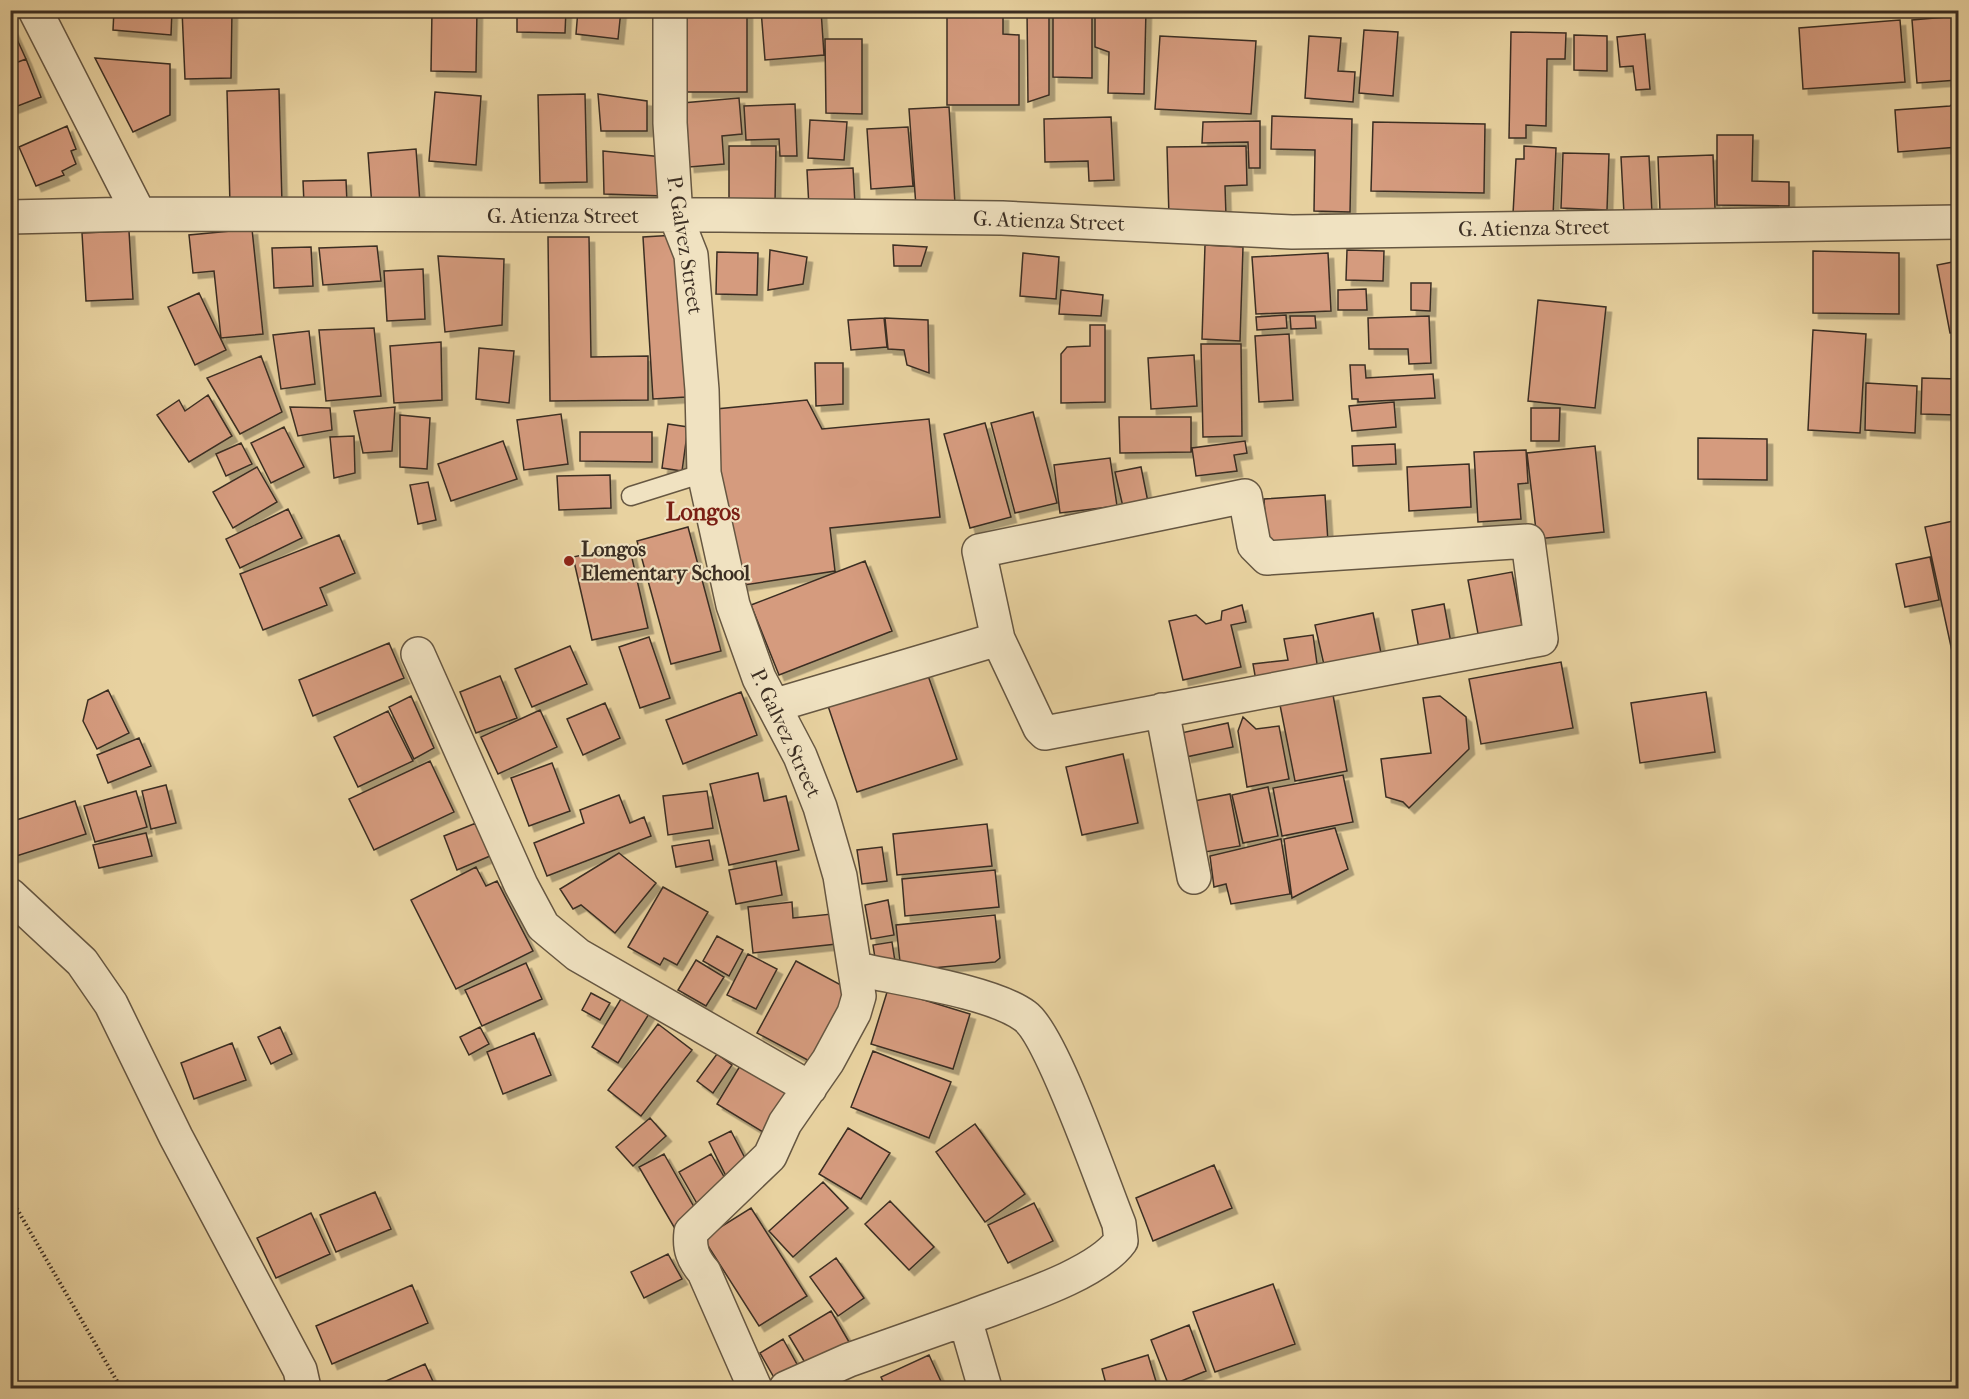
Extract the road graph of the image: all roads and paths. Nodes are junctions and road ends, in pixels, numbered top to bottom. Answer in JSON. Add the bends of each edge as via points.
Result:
{"nodes":[{"id":1,"x":35,"y":10,"type":"edge"},
{"id":2,"x":670,"y":10,"type":"edge"},
{"id":3,"x":139,"y":214,"type":"junction"},
{"id":4,"x":10,"y":217,"type":"edge"},
{"id":5,"x":676,"y":217,"type":"junction"},
{"id":6,"x":1959,"y":222,"type":"edge"},
{"id":7,"x":704,"y":473,"type":"junction"},
{"id":8,"x":631,"y":496,"type":"dead end"},
{"id":9,"x":998,"y":639,"type":"junction"},
{"id":10,"x":418,"y":654,"type":"dead end"},
{"id":11,"x":776,"y":705,"type":"junction"},
{"id":12,"x":1162,"y":710,"type":"junction"},
{"id":13,"x":1194,"y":877,"type":"dead end"},
{"id":14,"x":10,"y":895,"type":"edge"},
{"id":15,"x":857,"y":969,"type":"junction"},
{"id":16,"x":810,"y":1088,"type":"junction"},
{"id":17,"x":10,"y":1197,"type":"edge"},
{"id":18,"x":965,"y":1319,"type":"junction"},
{"id":19,"x":121,"y":1389,"type":"edge"},
{"id":20,"x":304,"y":1389,"type":"edge"},
{"id":21,"x":755,"y":1389,"type":"edge"},
{"id":22,"x":786,"y":1389,"type":"edge"},
{"id":23,"x":985,"y":1389,"type":"edge"}],
"edges":[{"from":1,"to":3,"type":"street"},
{"from":2,"to":5,"type":"street","name":"P. Galvez Street","via":[[670,123]]},
{"from":3,"to":4,"type":"street","name":"G. Atienza Street"},
{"from":3,"to":5,"type":"street","name":"G. Atienza Street"},
{"from":5,"to":6,"type":"street","name":"G. Atienza Street","via":[[1002,218],[1292,232]]},
{"from":5,"to":7,"type":"street","name":"P. Galvez Street","via":[[691,255]]},
{"from":7,"to":8,"type":"lane"},
{"from":7,"to":11,"type":"street","name":"P. Galvez Street","via":[[733,604],[759,678]]},
{"from":9,"to":11,"type":"street"},
{"from":9,"to":12,"type":"street","via":[[1045,733]]},
{"from":9,"to":12,"type":"street","via":[[979,551],[1245,496],[1254,544],[1267,558],[1528,541],[1541,639]]},
{"from":10,"to":16,"type":"street","via":[[520,885],[543,926],[578,955]]},
{"from":11,"to":15,"type":"street","name":"P. Galvez Street","via":[[820,807],[840,876]]},
{"from":12,"to":13,"type":"street"},
{"from":14,"to":20,"type":"street","via":[[82,962],[111,1004],[176,1137],[300,1370]]},
{"from":15,"to":16,"type":"street","name":"P. Galvez Street","via":[[860,996],[854,1013]]},
{"from":15,"to":18,"type":"street","via":[[984,997],[1024,1015],[1036,1026],[1119,1224],[1121,1241],[1101,1260],[1076,1275]]},
{"from":16,"to":21,"type":"street","name":"P. Galvez Street","via":[[785,1123],[770,1156],[692,1232],[690,1245],[695,1261],[704,1272]]},
{"from":17,"to":19,"type":"path"},
{"from":18,"to":22,"type":"street","via":[[849,1360]]},
{"from":18,"to":23,"type":"street"}]}
